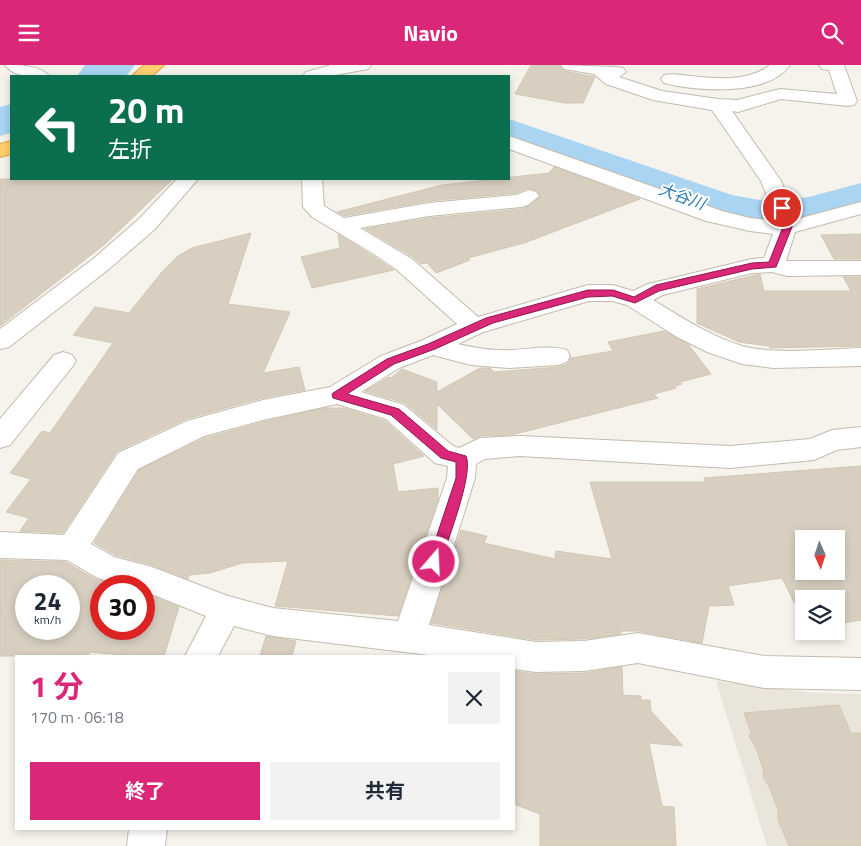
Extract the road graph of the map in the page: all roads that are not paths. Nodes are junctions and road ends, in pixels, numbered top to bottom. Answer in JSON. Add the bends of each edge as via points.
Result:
{"nodes":[{"id":1,"x":155,"y":65,"type":"edge"},
{"id":2,"x":362,"y":65,"type":"edge"},
{"id":3,"x":570,"y":65,"type":"edge"},
{"id":4,"x":781,"y":65,"type":"edge"},
{"id":5,"x":828,"y":65,"type":"edge"},
{"id":6,"x":9,"y":66,"type":"edge"},
{"id":7,"x":599,"y":69,"type":"junction"},
{"id":8,"x":37,"y":75,"type":"edge"},
{"id":9,"x":142,"y":75,"type":"edge"},
{"id":10,"x":315,"y":75,"type":"edge"},
{"id":11,"x":718,"y":105,"type":"junction"},
{"id":12,"x":510,"y":142,"type":"edge"},
{"id":13,"x":187,"y":180,"type":"edge"},
{"id":14,"x":312,"y":180,"type":"edge"},
{"id":15,"x":529,"y":196,"type":"dead end"},
{"id":16,"x":861,"y":208,"type":"edge"},
{"id":17,"x":786,"y":219,"type":"junction"},
{"id":18,"x":339,"y":226,"type":"junction"},
{"id":19,"x":773,"y":265,"type":"junction"},
{"id":20,"x":861,"y":268,"type":"edge"},
{"id":21,"x":635,"y":300,"type":"junction"},
{"id":22,"x":474,"y":326,"type":"junction"},
{"id":23,"x":0,"y":341,"type":"edge"},
{"id":24,"x":432,"y":346,"type":"junction"},
{"id":25,"x":558,"y":356,"type":"dead end"},
{"id":26,"x":861,"y":357,"type":"edge"},
{"id":27,"x":63,"y":361,"type":"dead end"},
{"id":28,"x":337,"y":395,"type":"junction"},
{"id":29,"x":861,"y":437,"type":"edge"},
{"id":30,"x":0,"y":438,"type":"edge"},
{"id":31,"x":462,"y":459,"type":"junction"},
{"id":32,"x":0,"y":545,"type":"edge"},
{"id":33,"x":72,"y":548,"type":"junction"},
{"id":34,"x":226,"y":610,"type":"junction"},
{"id":35,"x":408,"y":637,"type":"junction"},
{"id":36,"x":202,"y":655,"type":"edge"},
{"id":37,"x":861,"y":674,"type":"edge"},
{"id":38,"x":148,"y":830,"type":"edge"},
{"id":39,"x":146,"y":846,"type":"edge"}],
"edges":[{"from":1,"to":9,"type":"highway"},
{"from":2,"to":10,"type":"street"},
{"from":3,"to":7,"type":"street"},
{"from":4,"to":7,"type":"street","via":[[764,77],[704,84]]},
{"from":5,"to":11,"type":"street","via":[[836,66],[848,101],[780,94],[738,107]]},
{"from":6,"to":8,"type":"street"},
{"from":7,"to":11,"type":"street","via":[[612,80],[659,95]]},
{"from":11,"to":17,"type":"street","via":[[771,181]]},
{"from":12,"to":17,"type":"street","via":[[714,216],[770,227]]},
{"from":13,"to":23,"type":"street","via":[[147,224],[101,264]]},
{"from":14,"to":18,"type":"street","via":[[314,207]]},
{"from":15,"to":18,"type":"street","via":[[521,201],[453,205]]},
{"from":16,"to":17,"type":"street"},
{"from":17,"to":19,"type":"street"},
{"from":18,"to":22,"type":"street","via":[[404,264]]},
{"from":19,"to":20,"type":"street","via":[[787,269]]},
{"from":19,"to":21,"type":"street","via":[[752,266],[656,289]]},
{"from":21,"to":22,"type":"street","via":[[613,293],[588,293]]},
{"from":21,"to":26,"type":"street","via":[[686,331],[742,355],[773,359]]},
{"from":22,"to":24,"type":"street"},
{"from":24,"to":25,"type":"street","via":[[471,356],[509,359]]},
{"from":24,"to":28,"type":"street","via":[[390,362]]},
{"from":27,"to":30,"type":"street"},
{"from":28,"to":31,"type":"street","via":[[395,412],[445,455]]},
{"from":28,"to":33,"type":"street","via":[[196,428],[128,461]]},
{"from":29,"to":31,"type":"street","via":[[832,440],[814,449],[750,456],[520,446],[480,449]]},
{"from":31,"to":35,"type":"street","via":[[462,478]]},
{"from":32,"to":33,"type":"street"},
{"from":33,"to":34,"type":"street","via":[[108,568],[152,580]]},
{"from":34,"to":35,"type":"street","via":[[273,622]]},
{"from":34,"to":36,"type":"street"},
{"from":35,"to":37,"type":"street","via":[[536,657],[584,656],[638,648],[764,672]]},
{"from":38,"to":39,"type":"street"}]}
